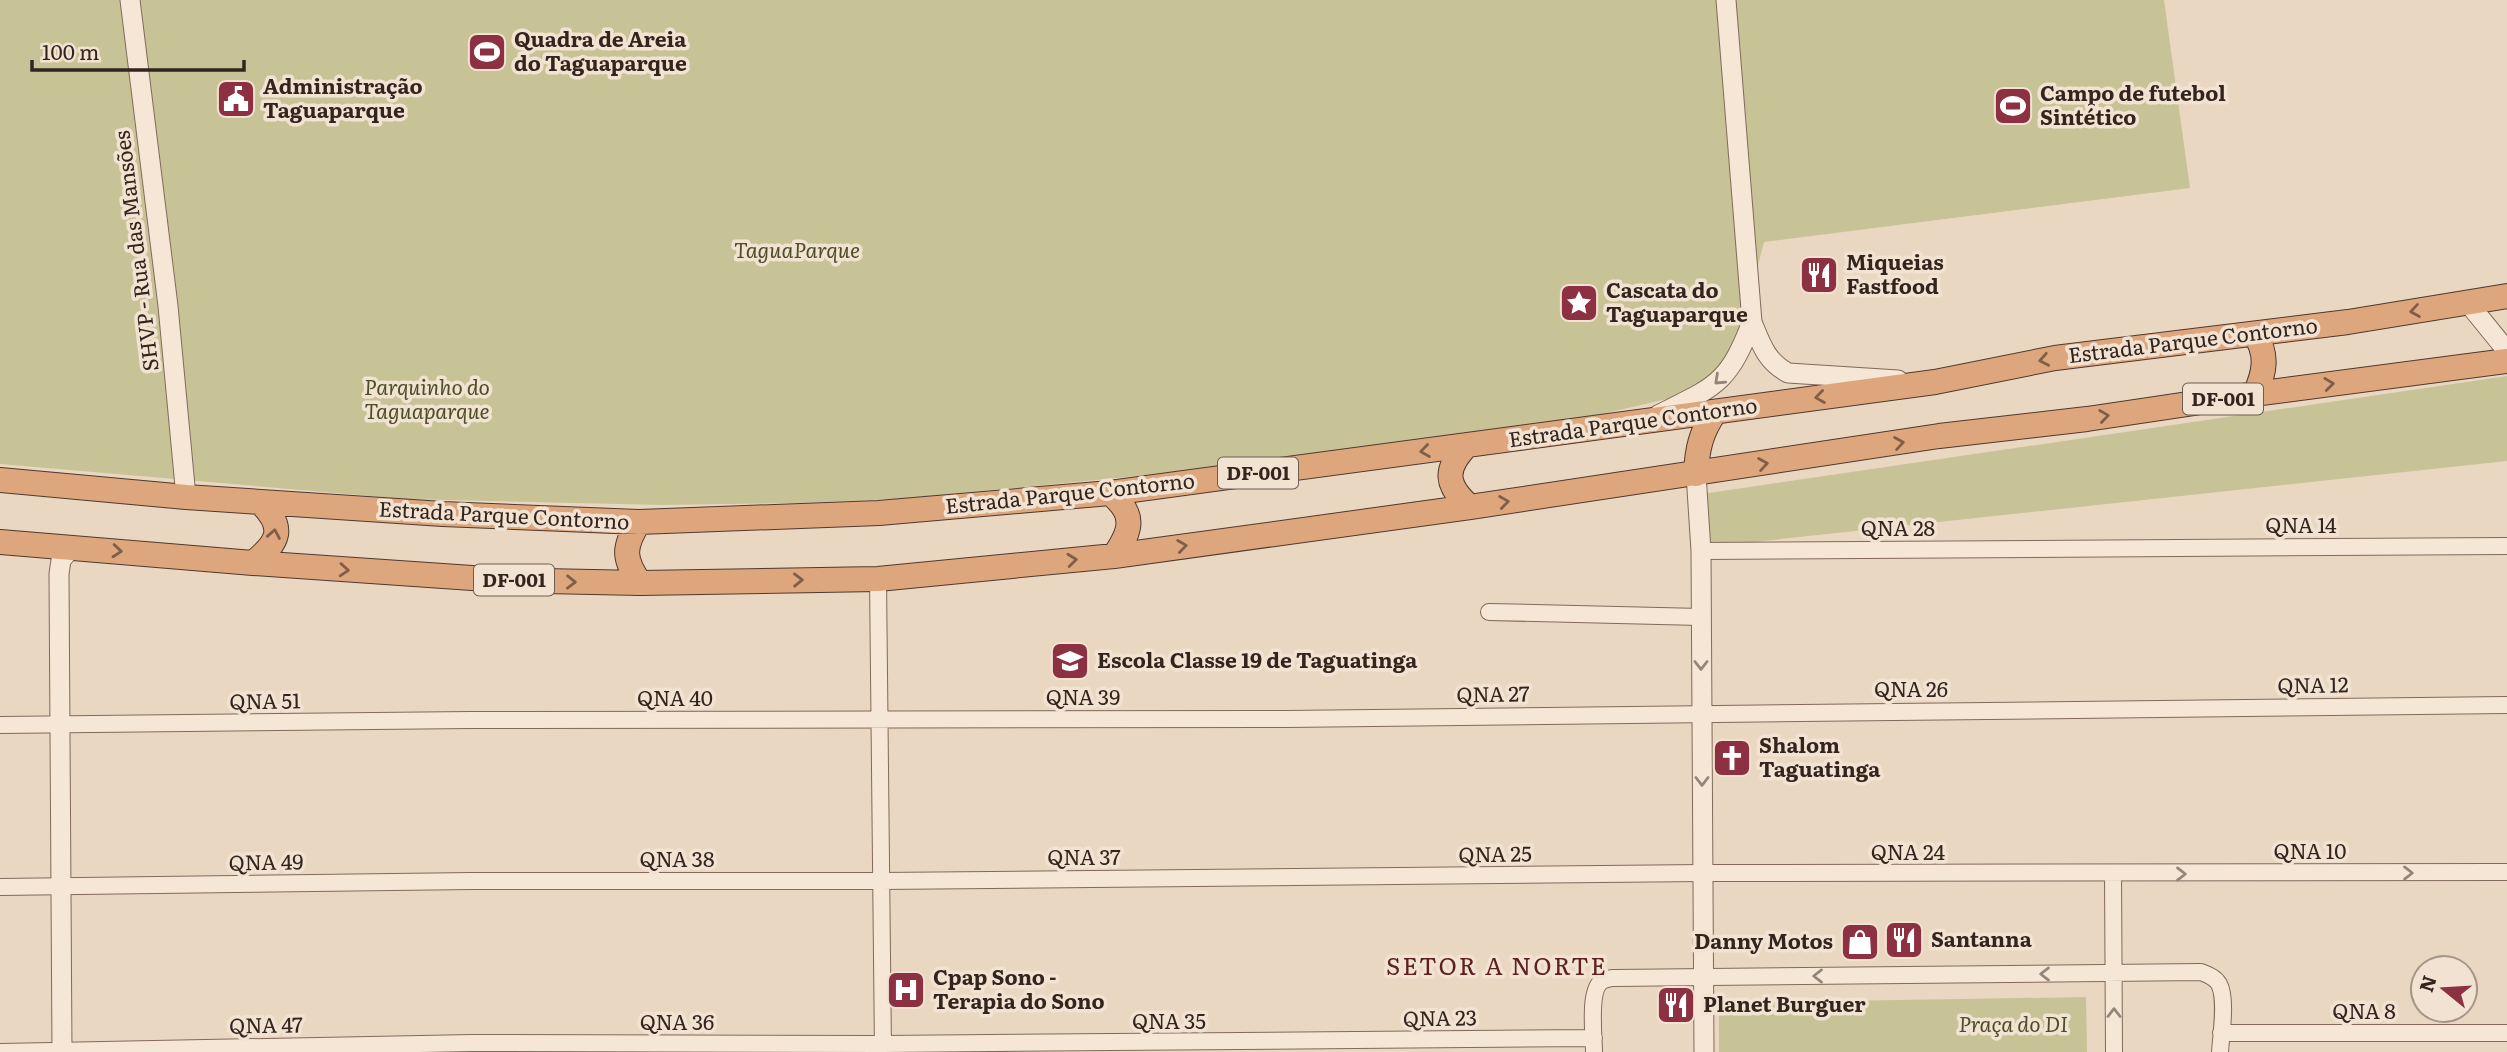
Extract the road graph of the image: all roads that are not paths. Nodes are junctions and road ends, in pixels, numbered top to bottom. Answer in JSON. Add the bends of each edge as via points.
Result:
{"nodes":[{"id":1,"x":130,"y":0,"type":"edge"},
{"id":2,"x":1726,"y":0,"type":"edge"},
{"id":3,"x":2507,"y":296,"type":"edge"},
{"id":4,"x":2468,"y":303,"type":"junction"},
{"id":5,"x":1752,"y":322,"type":"junction"},
{"id":6,"x":2255,"y":334,"type":"junction"},
{"id":7,"x":2507,"y":351,"type":"edge"},
{"id":8,"x":2507,"y":361,"type":"edge"},
{"id":9,"x":1930,"y":382,"type":"junction"},
{"id":10,"x":2255,"y":394,"type":"junction"},
{"id":11,"x":1715,"y":411,"type":"junction"},
{"id":12,"x":1650,"y":419,"type":"junction"},
{"id":13,"x":1467,"y":445,"type":"junction"},
{"id":14,"x":1696,"y":474,"type":"junction"},
{"id":15,"x":0,"y":480,"type":"edge"},
{"id":16,"x":1110,"y":493,"type":"junction"},
{"id":17,"x":186,"y":498,"type":"junction"},
{"id":18,"x":260,"y":502,"type":"junction"},
{"id":19,"x":1470,"y":507,"type":"junction"},
{"id":20,"x":639,"y":522,"type":"junction"},
{"id":21,"x":0,"y":542,"type":"edge"},
{"id":22,"x":40,"y":545,"type":"junction"},
{"id":23,"x":2507,"y":546,"type":"edge"},
{"id":24,"x":72,"y":547,"type":"junction"},
{"id":25,"x":2095,"y":548,"type":"joint"},
{"id":26,"x":1701,"y":551,"type":"junction"},
{"id":27,"x":1114,"y":556,"type":"junction"},
{"id":28,"x":253,"y":563,"type":"junction"},
{"id":29,"x":59,"y":574,"type":"junction"},
{"id":30,"x":878,"y":579,"type":"junction"},
{"id":31,"x":640,"y":583,"type":"junction"},
{"id":32,"x":1489,"y":612,"type":"dead end"},
{"id":33,"x":1701,"y":617,"type":"junction"},
{"id":34,"x":2507,"y":705,"type":"edge"},
{"id":35,"x":2120,"y":709,"type":"joint"},
{"id":36,"x":1702,"y":713,"type":"junction"},
{"id":37,"x":880,"y":719,"type":"junction"},
{"id":38,"x":1286,"y":719,"type":"joint"},
{"id":39,"x":470,"y":720,"type":"joint"},
{"id":40,"x":0,"y":725,"type":"edge"},
{"id":41,"x":61,"y":725,"type":"junction"},
{"id":42,"x":2507,"y":872,"type":"edge"},
{"id":43,"x":1703,"y":873,"type":"junction"},
{"id":44,"x":2113,"y":874,"type":"junction"},
{"id":45,"x":1287,"y":878,"type":"joint"},
{"id":46,"x":472,"y":881,"type":"joint"},
{"id":47,"x":881,"y":881,"type":"junction"},
{"id":48,"x":0,"y":887,"type":"edge"},
{"id":49,"x":61,"y":887,"type":"junction"},
{"id":50,"x":2114,"y":973,"type":"junction"},
{"id":51,"x":1703,"y":977,"type":"junction"},
{"id":52,"x":2221,"y":1033,"type":"junction"},
{"id":53,"x":2507,"y":1033,"type":"edge"},
{"id":54,"x":1287,"y":1042,"type":"joint"},
{"id":55,"x":472,"y":1043,"type":"joint"},
{"id":56,"x":1594,"y":1045,"type":"edge"},
{"id":57,"x":882,"y":1048,"type":"edge"},
{"id":58,"x":0,"y":1052,"type":"edge"},
{"id":59,"x":62,"y":1052,"type":"edge"},
{"id":60,"x":1704,"y":1052,"type":"edge"},
{"id":61,"x":2114,"y":1052,"type":"edge"},
{"id":62,"x":2220,"y":1052,"type":"edge"}],
"edges":[{"from":1,"to":17,"type":"street","name":"SHVP - Rua das Mansões"},
{"from":2,"to":5,"type":"street"},
{"from":3,"to":4,"type":"highway","name":"Estrada Parque Contorno","number":"DF-001"},
{"from":4,"to":6,"type":"highway","name":"Estrada Parque Contorno","number":"DF-001","one_way":true},
{"from":4,"to":7,"type":"street"},
{"from":5,"to":9,"type":"street","via":[[1763,351],[1788,373]]},
{"from":5,"to":12,"type":"street","one_way":true,"via":[[1737,360],[1716,386]]},
{"from":6,"to":9,"type":"highway","name":"Estrada Parque Contorno","number":"DF-001","one_way":true,"via":[[2055,358]]},
{"from":6,"to":10,"type":"highway","via":[[2265,353]]},
{"from":10,"to":8,"type":"highway","number":"DF-001","one_way":true},
{"from":9,"to":11,"type":"highway","name":"Estrada Parque Contorno","number":"DF-001","one_way":true},
{"from":14,"to":10,"type":"highway","number":"DF-001","one_way":true},
{"from":11,"to":12,"type":"highway","name":"Estrada Parque Contorno","number":"DF-001"},
{"from":11,"to":14,"type":"highway","via":[[1697,448]]},
{"from":12,"to":13,"type":"highway","name":"Estrada Parque Contorno","number":"DF-001"},
{"from":13,"to":16,"type":"highway","name":"Estrada Parque Contorno","number":"DF-001","one_way":true},
{"from":13,"to":19,"type":"highway","via":[[1457,455],[1450,477],[1452,488]]},
{"from":19,"to":14,"type":"highway","number":"DF-001","one_way":true},
{"from":14,"to":26,"type":"street"},
{"from":15,"to":17,"type":"highway","name":"Estrada Parque Contorno","number":"DF-001"},
{"from":16,"to":20,"type":"highway","name":"Estrada Parque Contorno","number":"DF-001","via":[[879,513]]},
{"from":16,"to":27,"type":"highway","via":[[1123,503],[1129,516],[1125,541]]},
{"from":17,"to":18,"type":"highway","name":"Estrada Parque Contorno","number":"DF-001"},
{"from":18,"to":20,"type":"highway","name":"Estrada Parque Contorno","number":"DF-001"},
{"from":28,"to":18,"type":"highway","one_way":true,"via":[[271,548],[277,530],[274,518]]},
{"from":27,"to":19,"type":"highway","number":"DF-001","one_way":true},
{"from":20,"to":31,"type":"highway","via":[[631,534],[627,562]]},
{"from":21,"to":22,"type":"highway","number":"DF-001"},
{"from":22,"to":24,"type":"highway","number":"DF-001"},
{"from":22,"to":29,"type":"street"},
{"from":23,"to":25,"type":"street","name":"QNA 14"},
{"from":24,"to":28,"type":"highway","number":"DF-001","one_way":true},
{"from":24,"to":29,"type":"street","via":[[61,560]]},
{"from":25,"to":26,"type":"street","name":"QNA 28"},
{"from":26,"to":33,"type":"street"},
{"from":30,"to":27,"type":"highway","number":"DF-001","one_way":true},
{"from":28,"to":31,"type":"highway","number":"DF-001","one_way":true,"via":[[501,580]]},
{"from":29,"to":41,"type":"street"},
{"from":31,"to":30,"type":"highway","number":"DF-001","one_way":true},
{"from":30,"to":37,"type":"street"},
{"from":32,"to":33,"type":"street"},
{"from":33,"to":36,"type":"street","one_way":true},
{"from":34,"to":35,"type":"street","name":"QNA 12"},
{"from":35,"to":36,"type":"street","name":"QNA 26"},
{"from":36,"to":38,"type":"street","name":"QNA 27"},
{"from":36,"to":43,"type":"street","one_way":true},
{"from":37,"to":38,"type":"street","name":"QNA 39"},
{"from":37,"to":39,"type":"street","name":"QNA 40"},
{"from":37,"to":47,"type":"street"},
{"from":39,"to":41,"type":"street","name":"QNA 51"},
{"from":40,"to":41,"type":"street","name":"QNA 51"},
{"from":41,"to":49,"type":"street"},
{"from":44,"to":42,"type":"street","name":"QNA 10","one_way":true},
{"from":43,"to":44,"type":"street","name":"QNA 24"},
{"from":43,"to":45,"type":"street","name":"QNA 25"},
{"from":43,"to":51,"type":"street"},
{"from":44,"to":50,"type":"street"},
{"from":45,"to":47,"type":"street","name":"QNA 37"},
{"from":46,"to":47,"type":"street","name":"QNA 38"},
{"from":46,"to":49,"type":"street","name":"QNA 49"},
{"from":47,"to":57,"type":"street"},
{"from":48,"to":49,"type":"street","name":"QNA 49"},
{"from":49,"to":59,"type":"street"},
{"from":50,"to":51,"type":"street","one_way":true},
{"from":50,"to":52,"type":"street","via":[[2201,972],[2213,976],[2222,994]]},
{"from":61,"to":50,"type":"street","one_way":true},
{"from":51,"to":56,"type":"street","via":[[1602,981],[1593,998]]},
{"from":51,"to":60,"type":"street"},
{"from":52,"to":53,"type":"street","name":"QNA 8"},
{"from":52,"to":62,"type":"street"},
{"from":54,"to":56,"type":"street","name":"QNA 23"},
{"from":54,"to":57,"type":"street","name":"QNA 35"},
{"from":55,"to":57,"type":"street","name":"QNA 36"},
{"from":55,"to":59,"type":"street","name":"QNA 47"},
{"from":58,"to":59,"type":"street","name":"QNA 47"}]}
